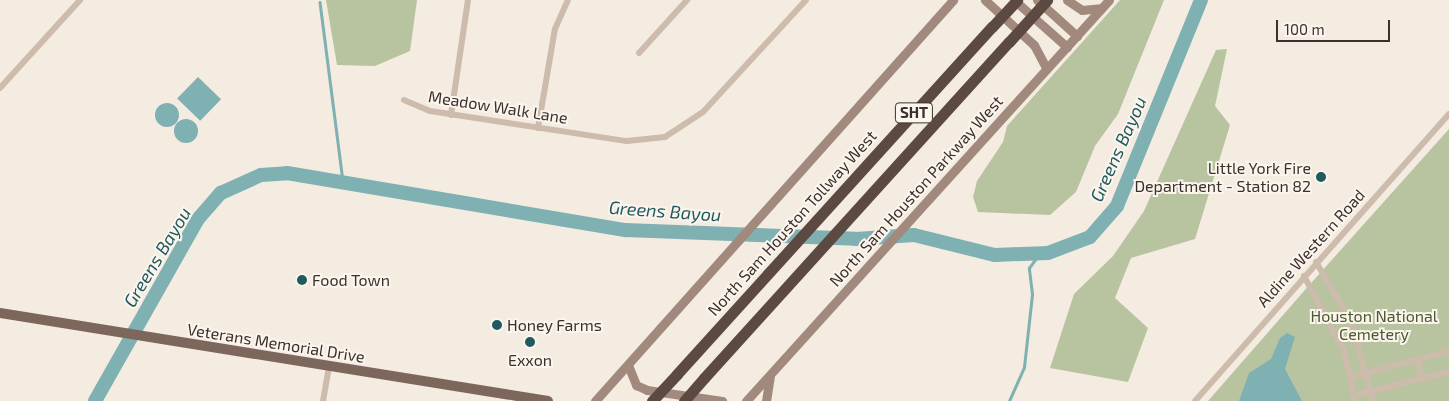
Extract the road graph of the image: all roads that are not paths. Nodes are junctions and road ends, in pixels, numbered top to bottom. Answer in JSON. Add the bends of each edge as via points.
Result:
{"nodes":[{"id":1,"x":80,"y":0,"type":"edge"},
{"id":2,"x":468,"y":0,"type":"edge"},
{"id":3,"x":568,"y":0,"type":"edge"},
{"id":4,"x":687,"y":0,"type":"edge"},
{"id":5,"x":806,"y":0,"type":"edge"},
{"id":6,"x":953,"y":0,"type":"edge"},
{"id":7,"x":985,"y":0,"type":"edge"},
{"id":8,"x":1016,"y":0,"type":"edge"},
{"id":9,"x":1037,"y":0,"type":"edge"},
{"id":10,"x":1047,"y":0,"type":"edge"},
{"id":11,"x":1067,"y":0,"type":"edge"},
{"id":12,"x":1106,"y":3,"type":"edge"},
{"id":13,"x":1077,"y":36,"type":"junction"},
{"id":14,"x":1067,"y":47,"type":"junction"},
{"id":15,"x":638,"y":53,"type":"dead end"},
{"id":16,"x":1046,"y":69,"type":"junction"},
{"id":17,"x":0,"y":88,"type":"edge"},
{"id":18,"x":404,"y":100,"type":"dead end"},
{"id":19,"x":1449,"y":114,"type":"edge"},
{"id":20,"x":451,"y":115,"type":"junction"},
{"id":21,"x":538,"y":128,"type":"junction"},
{"id":22,"x":1316,"y":262,"type":"junction"},
{"id":23,"x":1304,"y":276,"type":"junction"},
{"id":24,"x":0,"y":313,"type":"edge"},
{"id":25,"x":1449,"y":351,"type":"edge"},
{"id":26,"x":1418,"y":363,"type":"junction"},
{"id":27,"x":628,"y":365,"type":"junction"},
{"id":28,"x":329,"y":366,"type":"junction"},
{"id":29,"x":1449,"y":372,"type":"edge"},
{"id":30,"x":771,"y":374,"type":"junction"},
{"id":31,"x":1368,"y":374,"type":"junction"},
{"id":32,"x":1352,"y":377,"type":"junction"},
{"id":33,"x":1421,"y":378,"type":"junction"},
{"id":34,"x":1371,"y":391,"type":"junction"},
{"id":35,"x":518,"y":398,"type":"edge"},
{"id":36,"x":1355,"y":398,"type":"edge"},
{"id":37,"x":748,"y":399,"type":"edge"},
{"id":38,"x":324,"y":401,"type":"edge"},
{"id":39,"x":548,"y":401,"type":"edge"},
{"id":40,"x":595,"y":401,"type":"edge"},
{"id":41,"x":652,"y":401,"type":"edge"},
{"id":42,"x":684,"y":401,"type":"edge"},
{"id":43,"x":722,"y":401,"type":"edge"},
{"id":44,"x":738,"y":401,"type":"edge"},
{"id":45,"x":766,"y":401,"type":"edge"},
{"id":46,"x":1195,"y":401,"type":"edge"},
{"id":47,"x":1372,"y":401,"type":"edge"}],
"edges":[{"from":1,"to":17,"type":"street"},
{"from":2,"to":20,"type":"street"},
{"from":3,"to":21,"type":"street","via":[[555,29]]},
{"from":4,"to":15,"type":"street"},
{"from":5,"to":21,"type":"street","name":"Meadow Walk Lane","via":[[714,101],[680,130],[642,141]]},
{"from":6,"to":27,"type":"main road","via":[[692,289]]},
{"from":7,"to":16,"type":"main road","via":[[1034,45]]},
{"from":8,"to":14,"type":"main road"},
{"from":8,"to":41,"type":"highway","name":"North Sam Houston Tollway West","number":"SHT","bridge":true},
{"from":9,"to":13,"type":"main road"},
{"from":10,"to":42,"type":"highway","number":"SHT","bridge":true},
{"from":11,"to":12,"type":"main road","via":[[1082,10]]},
{"from":12,"to":13,"type":"main road","name":"North Sam Houston Parkway West"},
{"from":13,"to":14,"type":"main road","name":"North Sam Houston Parkway West"},
{"from":14,"to":16,"type":"main road","name":"North Sam Houston Parkway West"},
{"from":16,"to":30,"type":"main road","name":"North Sam Houston Parkway West"},
{"from":18,"to":20,"type":"street","name":"Meadow Walk Lane","via":[[419,108]]},
{"from":19,"to":22,"type":"street","name":"Aldine Western Road"},
{"from":20,"to":21,"type":"street","name":"Meadow Walk Lane"},
{"from":22,"to":23,"type":"street","name":"Aldine Western Road"},
{"from":22,"to":31,"type":"street","via":[[1350,319]]},
{"from":23,"to":32,"type":"street","via":[[1344,351]]},
{"from":23,"to":46,"type":"street","name":"Aldine Western Road"},
{"from":24,"to":28,"type":"main road","name":"Veterans Memorial Drive"},
{"from":25,"to":26,"type":"street"},
{"from":26,"to":31,"type":"street"},
{"from":26,"to":33,"type":"street"},
{"from":27,"to":40,"type":"main road"},
{"from":27,"to":43,"type":"main road","via":[[636,385],[647,390]]},
{"from":28,"to":35,"type":"main road","name":"Veterans Memorial Drive"},
{"from":28,"to":38,"type":"street"},
{"from":29,"to":33,"type":"street"},
{"from":30,"to":37,"type":"main road","name":"North Sam Houston Parkway West"},
{"from":30,"to":45,"type":"main road"},
{"from":31,"to":32,"type":"street"},
{"from":31,"to":34,"type":"street"},
{"from":32,"to":36,"type":"street"},
{"from":33,"to":34,"type":"street"},
{"from":34,"to":36,"type":"street"},
{"from":34,"to":47,"type":"street"},
{"from":35,"to":39,"type":"main road","name":"Veterans Memorial Drive"},
{"from":37,"to":44,"type":"main road"}]}
